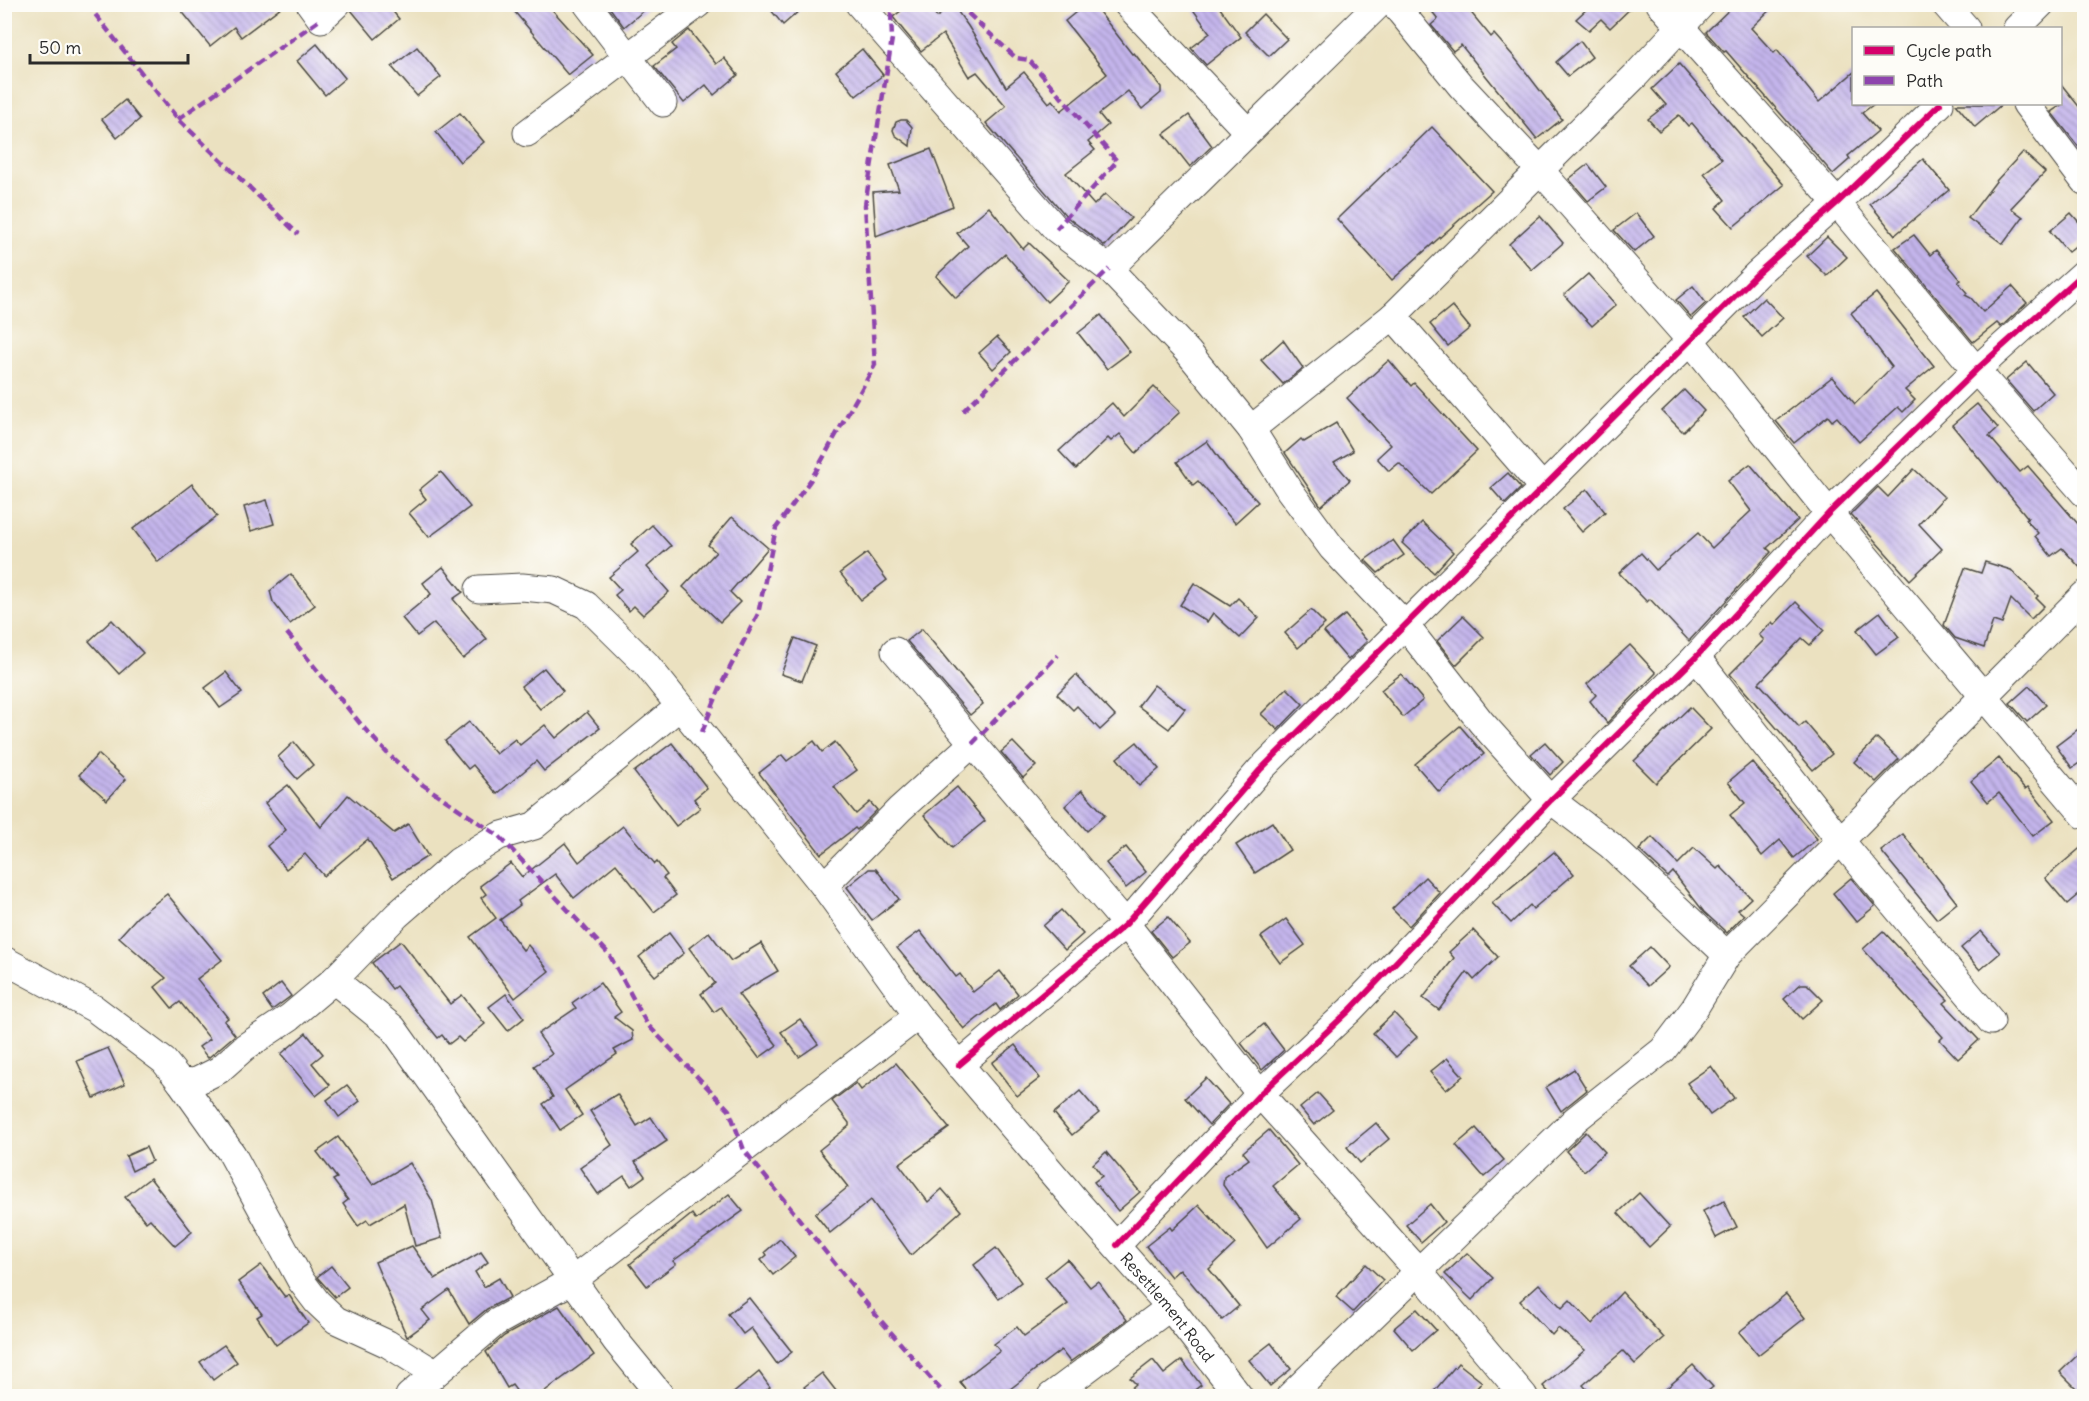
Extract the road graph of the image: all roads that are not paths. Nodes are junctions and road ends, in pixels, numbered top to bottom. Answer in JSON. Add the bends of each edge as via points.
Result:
{"nodes":[{"id":1,"x":310,"y":4,"type":"edge"},
{"id":2,"x":337,"y":4,"type":"edge"},
{"id":3,"x":586,"y":4,"type":"edge"},
{"id":4,"x":698,"y":4,"type":"edge"},
{"id":5,"x":859,"y":4,"type":"edge"},
{"id":6,"x":1127,"y":4,"type":"edge"},
{"id":7,"x":1378,"y":4,"type":"edge"},
{"id":8,"x":1394,"y":4,"type":"edge"},
{"id":9,"x":1660,"y":4,"type":"edge"},
{"id":10,"x":1702,"y":4,"type":"edge"},
{"id":11,"x":1945,"y":4,"type":"edge"},
{"id":12,"x":2041,"y":4,"type":"edge"},
{"id":13,"x":1965,"y":27,"type":"edge"},
{"id":14,"x":2018,"y":27,"type":"edge"},
{"id":15,"x":1680,"y":28,"type":"junction"},
{"id":16,"x":629,"y":58,"type":"junction"},
{"id":17,"x":663,"y":104,"type":"dead end"},
{"id":18,"x":1939,"y":105,"type":"edge"},
{"id":19,"x":2027,"y":105,"type":"edge"},
{"id":20,"x":1247,"y":131,"type":"junction"},
{"id":21,"x":527,"y":133,"type":"dead end"},
{"id":22,"x":1539,"y":169,"type":"junction"},
{"id":23,"x":2085,"y":181,"type":"edge"},
{"id":24,"x":1837,"y":203,"type":"junction"},
{"id":25,"x":1109,"y":269,"type":"junction"},
{"id":26,"x":2085,"y":273,"type":"edge"},
{"id":27,"x":1393,"y":316,"type":"junction"},
{"id":28,"x":1690,"y":340,"type":"junction"},
{"id":29,"x":1976,"y":370,"type":"junction"},
{"id":30,"x":1251,"y":429,"type":"junction"},
{"id":31,"x":1543,"y":488,"type":"junction"},
{"id":32,"x":2085,"y":493,"type":"edge"},
{"id":33,"x":1829,"y":513,"type":"junction"},
{"id":34,"x":479,"y":589,"type":"dead end"},
{"id":35,"x":2085,"y":595,"type":"edge"},
{"id":36,"x":1405,"y":625,"type":"junction"},
{"id":37,"x":895,"y":651,"type":"dead end"},
{"id":38,"x":1696,"y":657,"type":"junction"},
{"id":39,"x":1985,"y":694,"type":"junction"},
{"id":40,"x":679,"y":706,"type":"junction"},
{"id":41,"x":972,"y":744,"type":"junction"},
{"id":42,"x":1551,"y":800,"type":"junction"},
{"id":43,"x":2085,"y":815,"type":"edge"},
{"id":44,"x":1840,"y":840,"type":"junction"},
{"id":45,"x":824,"y":886,"type":"junction"},
{"id":46,"x":1126,"y":924,"type":"junction"},
{"id":47,"x":1727,"y":955,"type":"junction"},
{"id":48,"x":4,"y":960,"type":"edge"},
{"id":49,"x":334,"y":981,"type":"junction"},
{"id":50,"x":918,"y":1016,"type":"junction"},
{"id":51,"x":1991,"y":1021,"type":"dead end"},
{"id":52,"x":959,"y":1065,"type":"junction"},
{"id":53,"x":180,"y":1081,"type":"junction"},
{"id":54,"x":1260,"y":1094,"type":"junction"},
{"id":55,"x":1118,"y":1245,"type":"junction"},
{"id":56,"x":1419,"y":1272,"type":"junction"},
{"id":57,"x":573,"y":1280,"type":"junction"},
{"id":58,"x":1170,"y":1307,"type":"junction"},
{"id":59,"x":435,"y":1373,"type":"junction"},
{"id":60,"x":409,"y":1396,"type":"edge"},
{"id":61,"x":661,"y":1396,"type":"edge"},
{"id":62,"x":1051,"y":1396,"type":"edge"},
{"id":63,"x":1239,"y":1396,"type":"edge"},
{"id":64,"x":1290,"y":1396,"type":"edge"},
{"id":65,"x":1524,"y":1396,"type":"edge"}],
"edges":[{"from":1,"to":2,"type":"street","via":[[321,19]]},
{"from":3,"to":16,"type":"street"},
{"from":4,"to":16,"type":"street"},
{"from":5,"to":25,"type":"street","via":[[1056,229]]},
{"from":6,"to":20,"type":"street"},
{"from":7,"to":20,"type":"street"},
{"from":8,"to":22,"type":"street","via":[[1461,86]]},
{"from":9,"to":15,"type":"street"},
{"from":10,"to":15,"type":"street"},
{"from":11,"to":13,"type":"street"},
{"from":12,"to":14,"type":"street"},
{"from":15,"to":22,"type":"street"},
{"from":15,"to":24,"type":"street"},
{"from":16,"to":17,"type":"street"},
{"from":16,"to":21,"type":"street"},
{"from":18,"to":24,"type":"street"},
{"from":19,"to":23,"type":"street"},
{"from":20,"to":25,"type":"street"},
{"from":22,"to":27,"type":"street"},
{"from":22,"to":28,"type":"street"},
{"from":24,"to":28,"type":"street"},
{"from":24,"to":29,"type":"street"},
{"from":25,"to":30,"type":"street","via":[[1188,352]]},
{"from":26,"to":29,"type":"street"},
{"from":27,"to":30,"type":"street"},
{"from":27,"to":31,"type":"street"},
{"from":28,"to":31,"type":"street"},
{"from":28,"to":33,"type":"street"},
{"from":29,"to":32,"type":"street"},
{"from":29,"to":33,"type":"street"},
{"from":30,"to":36,"type":"street","via":[[1332,548]]},
{"from":31,"to":36,"type":"street"},
{"from":33,"to":38,"type":"street"},
{"from":33,"to":39,"type":"street"},
{"from":34,"to":40,"type":"street","name":"Resettlement Road","via":[[554,590],[586,605],[646,664]]},
{"from":35,"to":39,"type":"street"},
{"from":36,"to":42,"type":"street","via":[[1480,722]]},
{"from":36,"to":46,"type":"street","via":[[1260,770]]},
{"from":37,"to":41,"type":"street"},
{"from":38,"to":42,"type":"street"},
{"from":38,"to":44,"type":"street"},
{"from":39,"to":43,"type":"street"},
{"from":39,"to":44,"type":"street"},
{"from":40,"to":45,"type":"street","name":"Resettlement Road"},
{"from":40,"to":49,"type":"street","via":[[534,826],[499,836],[459,861],[381,930]]},
{"from":41,"to":45,"type":"street"},
{"from":41,"to":46,"type":"street"},
{"from":42,"to":47,"type":"street","via":[[1610,845]]},
{"from":42,"to":54,"type":"street","via":[[1350,1010]]},
{"from":44,"to":47,"type":"street"},
{"from":44,"to":51,"type":"street"},
{"from":45,"to":50,"type":"street","name":"Resettlement Road"},
{"from":46,"to":52,"type":"street"},
{"from":46,"to":54,"type":"street"},
{"from":47,"to":56,"type":"street","via":[[1663,1050],[1576,1119]]},
{"from":48,"to":53,"type":"street","via":[[95,1009],[164,1061]]},
{"from":49,"to":53,"type":"street","via":[[219,1070],[195,1082]]},
{"from":49,"to":57,"type":"street","via":[[393,1028]]},
{"from":50,"to":52,"type":"street","name":"Resettlement Road"},
{"from":50,"to":57,"type":"street"},
{"from":52,"to":55,"type":"street","name":"Resettlement Road"},
{"from":53,"to":59,"type":"street","via":[[232,1154],[316,1302],[336,1320],[388,1344]]},
{"from":54,"to":55,"type":"street"},
{"from":54,"to":56,"type":"street"},
{"from":55,"to":58,"type":"street","name":"Resettlement Road"},
{"from":56,"to":64,"type":"street"},
{"from":56,"to":65,"type":"street"},
{"from":57,"to":59,"type":"street","via":[[495,1323]]},
{"from":57,"to":61,"type":"street"},
{"from":58,"to":62,"type":"street"},
{"from":58,"to":63,"type":"street","name":"Resettlement Road"},
{"from":59,"to":60,"type":"street"}]}
